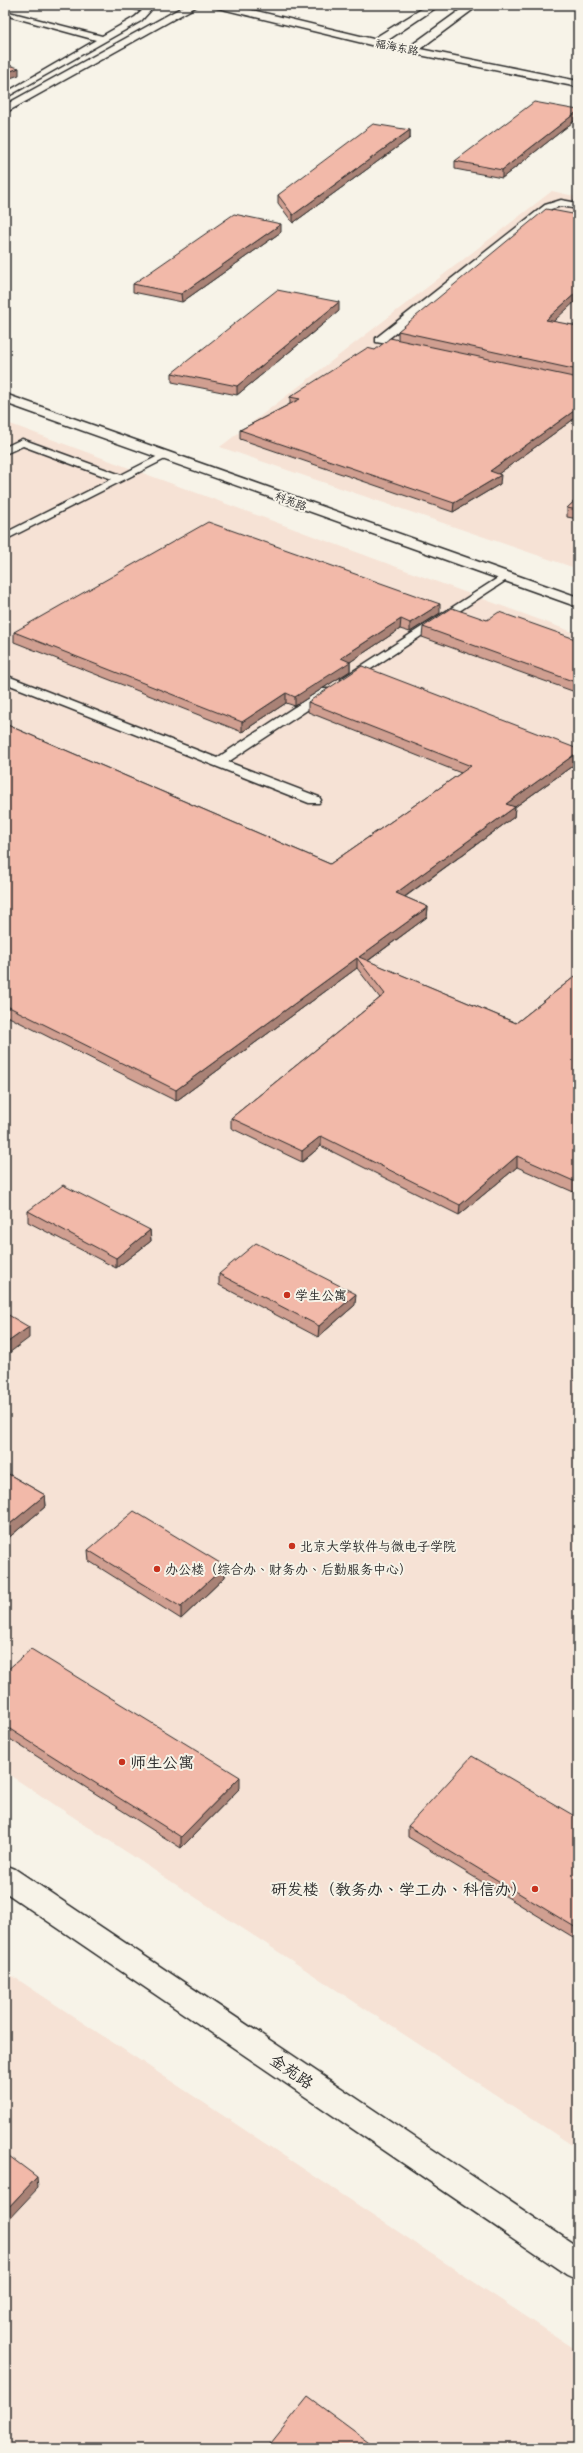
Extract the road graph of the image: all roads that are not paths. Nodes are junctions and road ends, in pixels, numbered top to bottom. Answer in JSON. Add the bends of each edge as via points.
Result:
{"nodes":[{"id":1,"x":126,"y":5,"type":"edge"},
{"id":2,"x":194,"y":5,"type":"edge"},
{"id":3,"x":218,"y":5,"type":"edge"},
{"id":4,"x":259,"y":5,"type":"edge"},
{"id":5,"x":435,"y":5,"type":"edge"},
{"id":6,"x":474,"y":5,"type":"edge"},
{"id":7,"x":5,"y":13,"type":"edge"},
{"id":8,"x":390,"y":34,"type":"junction"},
{"id":9,"x":103,"y":39,"type":"junction"},
{"id":10,"x":424,"y":41,"type":"junction"},
{"id":11,"x":375,"y":43,"type":"junction"},
{"id":12,"x":412,"y":50,"type":"junction"},
{"id":13,"x":578,"y":74,"type":"edge"},
{"id":14,"x":578,"y":84,"type":"edge"},
{"id":15,"x":5,"y":96,"type":"edge"},
{"id":16,"x":5,"y":110,"type":"edge"},
{"id":17,"x":578,"y":206,"type":"edge"},
{"id":18,"x":418,"y":348,"type":"edge"},
{"id":19,"x":5,"y":398,"type":"edge"},
{"id":20,"x":5,"y":451,"type":"edge"},
{"id":21,"x":166,"y":456,"type":"junction"},
{"id":22,"x":120,"y":478,"type":"junction"},
{"id":23,"x":5,"y":537,"type":"edge"},
{"id":24,"x":504,"y":576,"type":"junction"},
{"id":25,"x":578,"y":602,"type":"edge"},
{"id":26,"x":5,"y":679,"type":"edge"},
{"id":27,"x":218,"y":762,"type":"junction"},
{"id":28,"x":314,"y":800,"type":"dead end"},
{"id":29,"x":5,"y":1876,"type":"edge"},
{"id":30,"x":578,"y":2265,"type":"edge"}],
"edges":[{"from":1,"to":9,"type":"lane","via":[[147,10],[138,19]]},
{"from":2,"to":16,"type":"street"},
{"from":3,"to":11,"type":"street","name":"福海东路"},
{"from":4,"to":8,"type":"street","name":"福海东路"},
{"from":5,"to":8,"type":"street"},
{"from":6,"to":10,"type":"street"},
{"from":7,"to":9,"type":"lane"},
{"from":8,"to":10,"type":"street","name":"福海东路"},
{"from":8,"to":11,"type":"street"},
{"from":9,"to":15,"type":"lane"},
{"from":10,"to":12,"type":"street"},
{"from":10,"to":13,"type":"street","name":"福海东路"},
{"from":11,"to":12,"type":"street","name":"福海东路"},
{"from":12,"to":14,"type":"street","name":"福海东路"},
{"from":17,"to":18,"type":"lane","via":[[561,203],[548,206],[380,340]]},
{"from":19,"to":21,"type":"street","name":"科苑路"},
{"from":20,"to":22,"type":"lane","via":[[22,442]]},
{"from":21,"to":22,"type":"lane"},
{"from":21,"to":24,"type":"street","name":"科苑路"},
{"from":22,"to":23,"type":"lane"},
{"from":24,"to":25,"type":"street","name":"科苑路"},
{"from":24,"to":27,"type":"lane"},
{"from":26,"to":27,"type":"lane"},
{"from":27,"to":28,"type":"lane"},
{"from":29,"to":30,"type":"street","name":"金苑路"}]}
